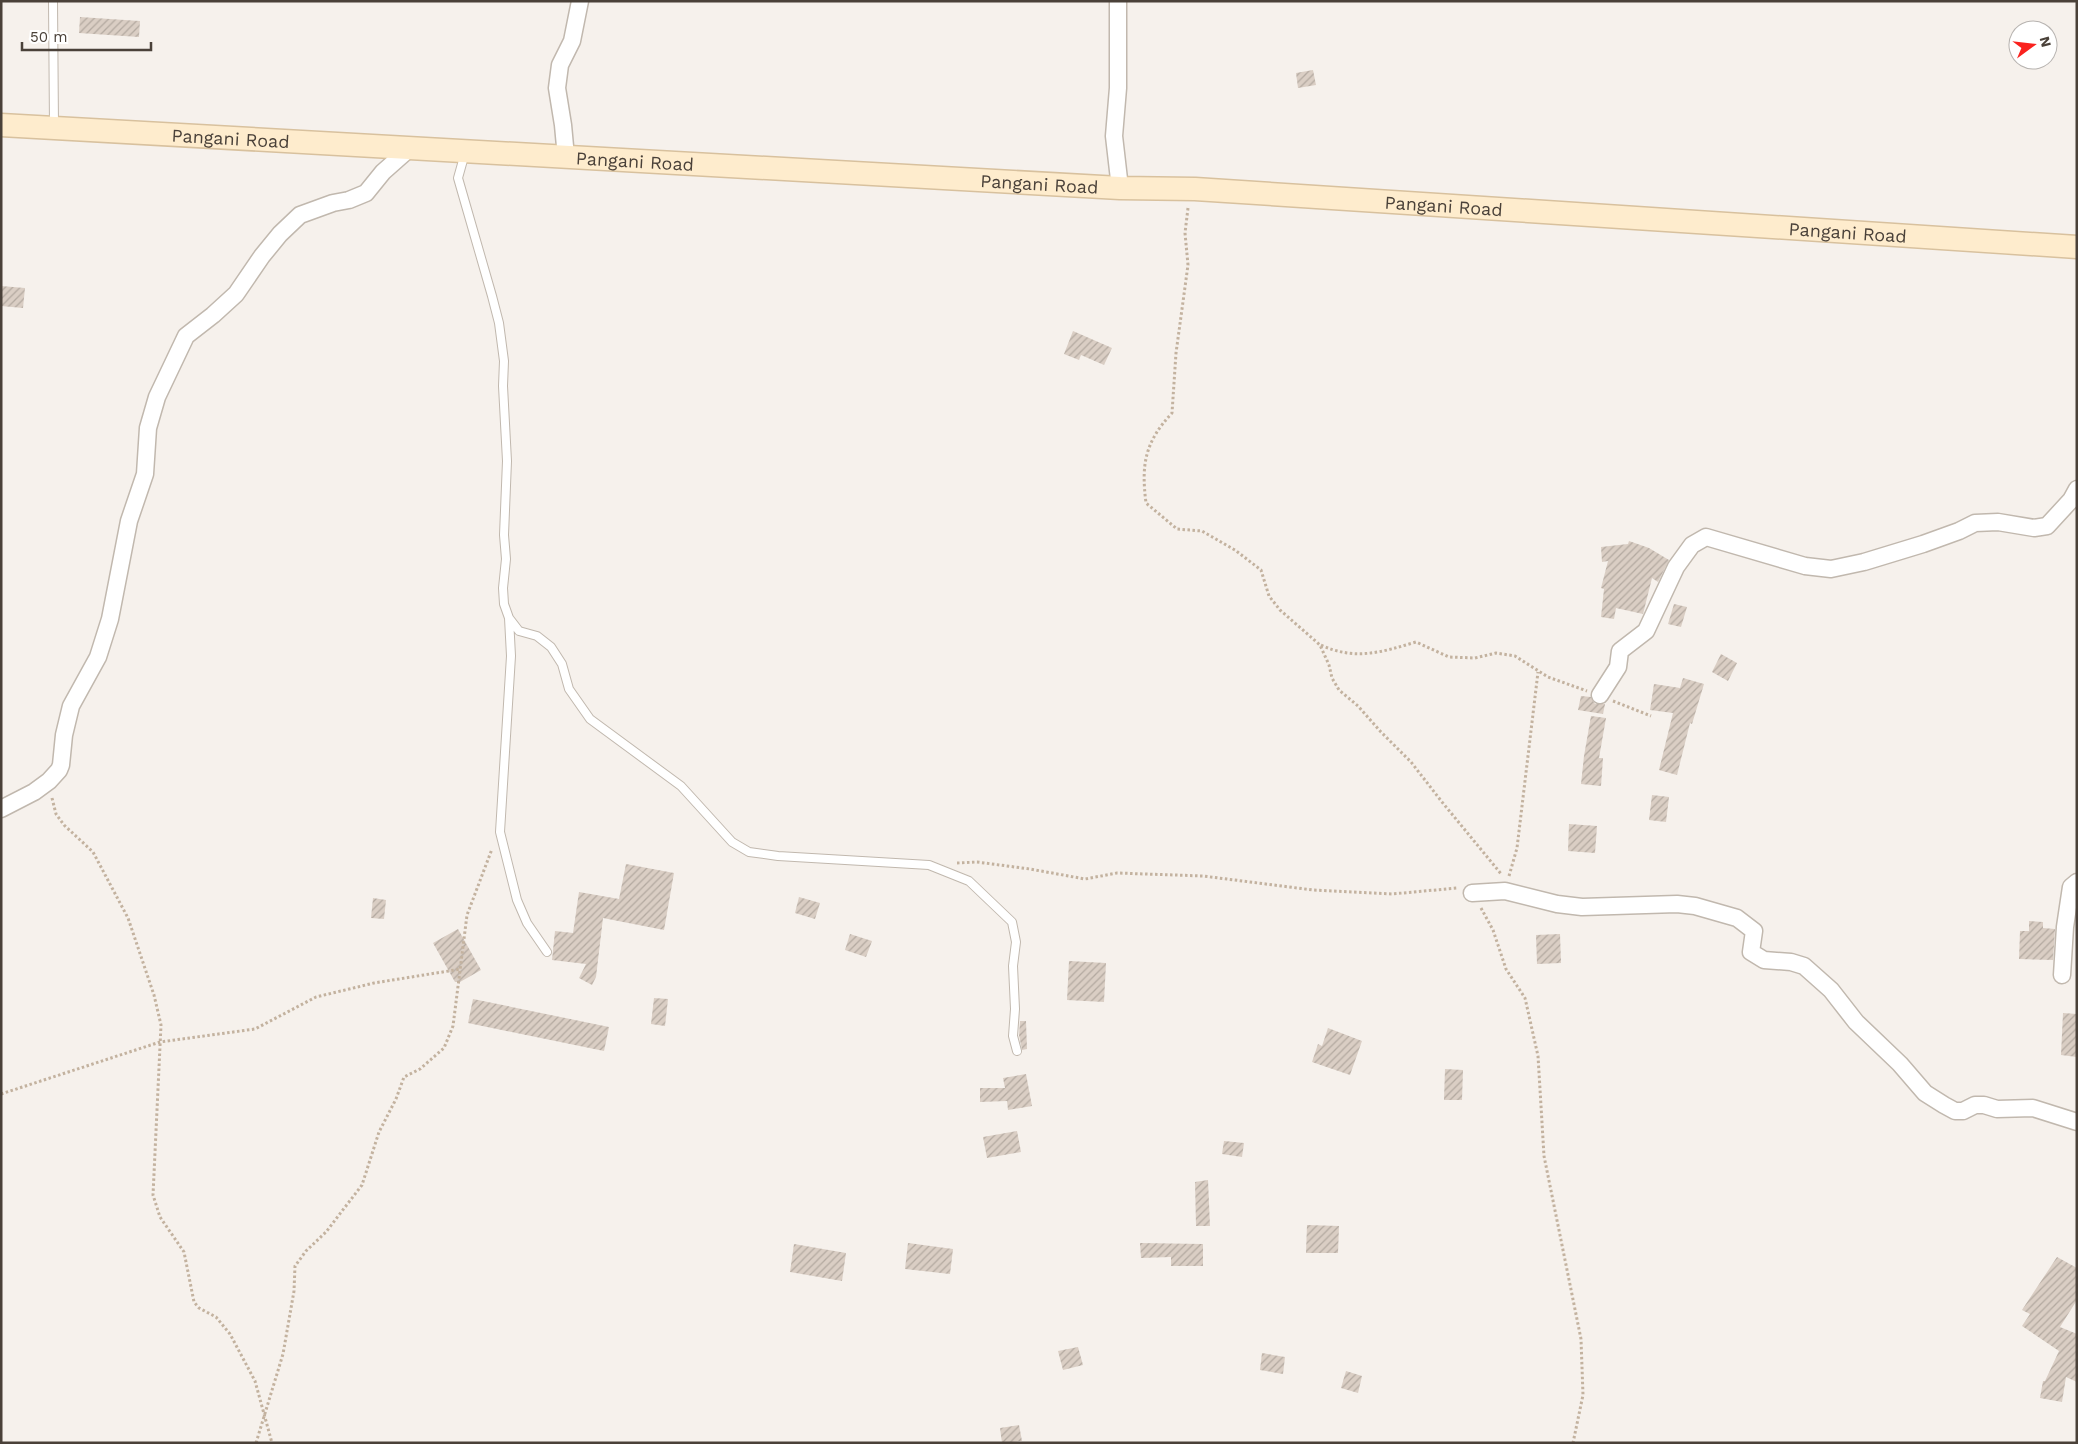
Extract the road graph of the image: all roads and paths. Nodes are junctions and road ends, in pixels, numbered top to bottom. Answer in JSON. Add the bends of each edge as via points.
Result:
{"nodes":[{"id":1,"x":53,"y":1,"type":"edge"},
{"id":2,"x":580,"y":1,"type":"edge"},
{"id":3,"x":1118,"y":1,"type":"edge"},
{"id":4,"x":1,"y":125,"type":"edge"},
{"id":5,"x":54,"y":128,"type":"junction"},
{"id":6,"x":409,"y":149,"type":"junction"},
{"id":7,"x":465,"y":151,"type":"junction"},
{"id":8,"x":566,"y":157,"type":"junction"},
{"id":9,"x":1120,"y":188,"type":"junction"},
{"id":10,"x":1195,"y":189,"type":"junction"},
{"id":11,"x":2077,"y":247,"type":"edge"},
{"id":12,"x":2077,"y":489,"type":"edge"},
{"id":13,"x":509,"y":618,"type":"junction"},
{"id":14,"x":1320,"y":644,"type":"junction"},
{"id":15,"x":1538,"y":672,"type":"junction"},
{"id":16,"x":1600,"y":696,"type":"junction"},
{"id":17,"x":1651,"y":716,"type":"dead end"},
{"id":18,"x":49,"y":781,"type":"junction"},
{"id":19,"x":1,"y":809,"type":"edge"},
{"id":20,"x":500,"y":832,"type":"junction"},
{"id":21,"x":929,"y":865,"type":"junction"},
{"id":22,"x":2077,"y":882,"type":"edge"},
{"id":23,"x":1472,"y":893,"type":"junction"},
{"id":24,"x":547,"y":952,"type":"dead end"},
{"id":25,"x":461,"y":969,"type":"junction"},
{"id":26,"x":2062,"y":975,"type":"dead end"},
{"id":27,"x":160,"y":1042,"type":"junction"},
{"id":28,"x":1017,"y":1051,"type":"dead end"},
{"id":29,"x":1,"y":1094,"type":"edge"},
{"id":30,"x":2077,"y":1122,"type":"edge"},
{"id":31,"x":264,"y":1413,"type":"junction"},
{"id":32,"x":256,"y":1443,"type":"edge"},
{"id":33,"x":272,"y":1443,"type":"edge"},
{"id":34,"x":1573,"y":1443,"type":"edge"}],
"edges":[{"from":1,"to":5,"type":"lane"},
{"from":2,"to":8,"type":"street","via":[[572,41],[560,65],[557,88]]},
{"from":3,"to":9,"type":"street","via":[[1118,88],[1114,136]]},
{"from":4,"to":5,"type":"main road","name":"Pangani Road"},
{"from":5,"to":6,"type":"main road","name":"Pangani Road"},
{"from":6,"to":7,"type":"main road","name":"Pangani Road"},
{"from":6,"to":18,"type":"street","via":[[383,172],[366,193],[300,215],[262,256],[236,294],[186,336],[157,397],[148,428],[145,474],[129,521],[110,619],[98,656],[71,706],[61,765]]},
{"from":7,"to":8,"type":"main road","name":"Pangani Road"},
{"from":7,"to":13,"type":"lane","via":[[458,178],[499,323],[504,361],[507,461],[503,588]]},
{"from":8,"to":9,"type":"main road","name":"Pangani Road"},
{"from":9,"to":10,"type":"main road","name":"Pangani Road"},
{"from":10,"to":11,"type":"main road","name":"Pangani Road"},
{"from":10,"to":14,"type":"path","via":[[1187,209],[1188,265],[1172,413],[1159,427],[1144,460],[1146,503],[1177,529],[1202,531],[1250,560],[1260,570],[1269,596],[1280,610]]},
{"from":12,"to":16,"type":"street","via":[[2047,526],[2034,528],[1998,522],[1975,523],[1923,544],[1831,569],[1805,566],[1706,536],[1692,545],[1676,567],[1646,631],[1620,651],[1618,667]]},
{"from":13,"to":20,"type":"lane","via":[[511,656]]},
{"from":13,"to":21,"type":"lane","via":[[519,631],[537,636],[550,647],[562,664],[568,689],[590,719],[681,786],[732,842],[749,852]]},
{"from":14,"to":15,"type":"path","via":[[1338,653],[1360,654],[1416,642],[1448,657],[1474,658],[1496,653],[1515,656]]},
{"from":14,"to":15,"type":"path","via":[[1339,690],[1411,762],[1507,882],[1517,848]]},
{"from":15,"to":16,"type":"path"},
{"from":16,"to":17,"type":"path"},
{"from":18,"to":19,"type":"street"},
{"from":18,"to":27,"type":"path","via":[[56,814],[94,852],[128,918],[154,995],[161,1025]]},
{"from":20,"to":24,"type":"lane","via":[[517,900],[527,923]]},
{"from":20,"to":25,"type":"path","via":[[467,915]]},
{"from":21,"to":23,"type":"path","via":[[978,862],[1086,879],[1117,873],[1213,877],[1313,890],[1392,894],[1456,887]]},
{"from":21,"to":28,"type":"lane","via":[[969,881],[1012,922],[1016,942],[1013,1036]]},
{"from":22,"to":26,"type":"street","via":[[2072,887],[2065,927]]},
{"from":23,"to":30,"type":"street","via":[[1506,891],[1582,907],[1677,904],[1737,918],[1754,931],[1751,952],[1764,960],[1804,966],[1831,990],[1856,1022],[1925,1093],[1944,1105],[1955,1111],[1976,1105],[1997,1109],[2033,1108]]},
{"from":23,"to":34,"type":"path","via":[[1493,930],[1506,969],[1525,998],[1538,1056],[1544,1156],[1581,1339],[1583,1395]]},
{"from":25,"to":27,"type":"path","via":[[374,982],[316,997],[255,1029]]},
{"from":25,"to":31,"type":"path","via":[[453,1026],[444,1048],[420,1069],[404,1077],[379,1132],[362,1185],[295,1266],[283,1354]]},
{"from":27,"to":29,"type":"path"},
{"from":27,"to":31,"type":"path","via":[[153,1194],[156,1206],[160,1218],[184,1252],[194,1302],[216,1318],[230,1334],[255,1381]]},
{"from":31,"to":32,"type":"path"},
{"from":31,"to":33,"type":"path"}]}
